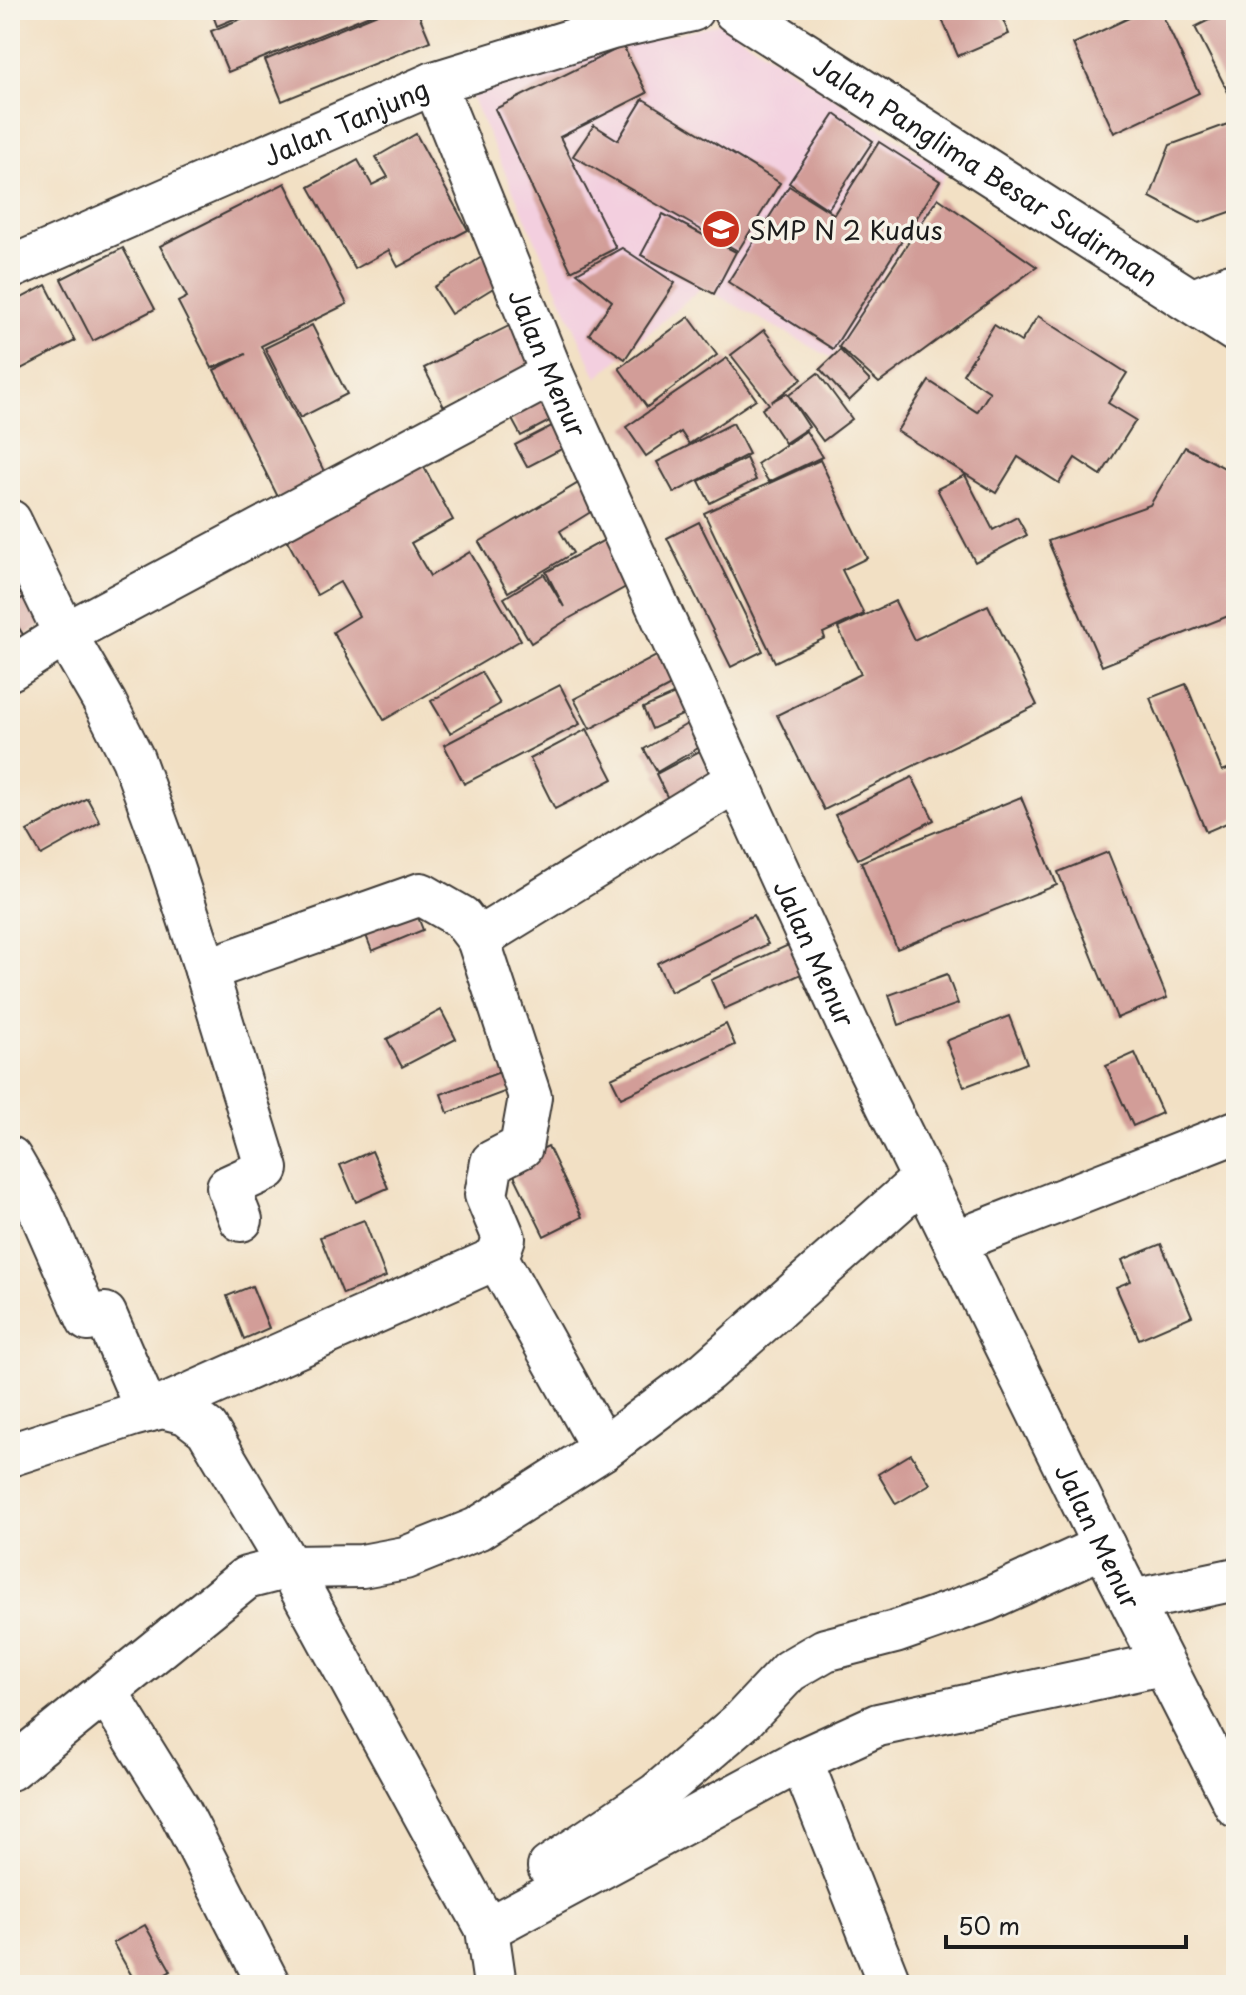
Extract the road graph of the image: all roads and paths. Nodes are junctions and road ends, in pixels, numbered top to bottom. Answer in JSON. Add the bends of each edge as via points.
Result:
{"nodes":[{"id":1,"x":692,"y":10,"type":"edge"},
{"id":2,"x":735,"y":10,"type":"edge"},
{"id":3,"x":434,"y":83,"type":"junction"},
{"id":4,"x":10,"y":268,"type":"edge"},
{"id":5,"x":1236,"y":283,"type":"edge"},
{"id":6,"x":1191,"y":301,"type":"junction"},
{"id":7,"x":1236,"y":330,"type":"edge"},
{"id":8,"x":552,"y":374,"type":"junction"},
{"id":9,"x":10,"y":521,"type":"edge"},
{"id":10,"x":65,"y":634,"type":"junction"},
{"id":11,"x":10,"y":669,"type":"edge"},
{"id":12,"x":737,"y":780,"type":"junction"},
{"id":13,"x":478,"y":939,"type":"junction"},
{"id":14,"x":206,"y":970,"type":"junction"},
{"id":15,"x":1236,"y":1132,"type":"edge"},
{"id":16,"x":10,"y":1158,"type":"edge"},
{"id":17,"x":924,"y":1178,"type":"junction"},
{"id":18,"x":241,"y":1220,"type":"dead end"},
{"id":19,"x":955,"y":1242,"type":"junction"},
{"id":20,"x":497,"y":1258,"type":"junction"},
{"id":21,"x":155,"y":1409,"type":"junction"},
{"id":22,"x":603,"y":1449,"type":"junction"},
{"id":23,"x":10,"y":1455,"type":"edge"},
{"id":24,"x":1104,"y":1546,"type":"junction"},
{"id":25,"x":289,"y":1567,"type":"junction"},
{"id":26,"x":1236,"y":1579,"type":"edge"},
{"id":27,"x":1132,"y":1601,"type":"junction"},
{"id":28,"x":1162,"y":1664,"type":"junction"},
{"id":29,"x":107,"y":1693,"type":"junction"},
{"id":30,"x":801,"y":1760,"type":"junction"},
{"id":31,"x":12,"y":1763,"type":"edge"},
{"id":32,"x":1236,"y":1806,"type":"edge"},
{"id":33,"x":481,"y":1919,"type":"junction"},
{"id":34,"x":269,"y":1985,"type":"edge"},
{"id":35,"x":495,"y":1985,"type":"edge"},
{"id":36,"x":890,"y":1985,"type":"edge"}],
"edges":[{"from":1,"to":3,"type":"street","name":"Jalan Tanjung","via":[[612,28]]},
{"from":2,"to":6,"type":"main road","name":"Jalan Panglima Besar Sudirman"},
{"from":3,"to":4,"type":"street","name":"Jalan Tanjung"},
{"from":3,"to":8,"type":"street","name":"Jalan Menur"},
{"from":5,"to":6,"type":"street"},
{"from":6,"to":7,"type":"main road","name":"Jalan Panglima Besar Sudirman"},
{"from":8,"to":10,"type":"street"},
{"from":8,"to":12,"type":"street","name":"Jalan Menur"},
{"from":9,"to":10,"type":"street"},
{"from":10,"to":11,"type":"street"},
{"from":10,"to":14,"type":"street","via":[[133,759]]},
{"from":12,"to":13,"type":"street"},
{"from":12,"to":17,"type":"street","name":"Jalan Menur"},
{"from":13,"to":14,"type":"street","via":[[461,917],[421,894]]},
{"from":13,"to":20,"type":"street","via":[[530,1097],[521,1147],[492,1162],[486,1195],[504,1238]]},
{"from":14,"to":18,"type":"street","via":[[267,1169],[228,1187]]},
{"from":15,"to":19,"type":"street"},
{"from":16,"to":21,"type":"street","via":[[39,1208],[88,1320],[105,1314]]},
{"from":17,"to":19,"type":"street","name":"Jalan Menur"},
{"from":17,"to":22,"type":"street","via":[[707,1371]]},
{"from":19,"to":24,"type":"street","name":"Jalan Menur"},
{"from":20,"to":21,"type":"street"},
{"from":20,"to":22,"type":"street"},
{"from":21,"to":23,"type":"street"},
{"from":21,"to":25,"type":"street","via":[[186,1413],[207,1429]]},
{"from":22,"to":25,"type":"street","via":[[477,1529],[405,1558],[362,1566]]},
{"from":24,"to":27,"type":"street","name":"Jalan Menur"},
{"from":24,"to":33,"type":"street","via":[[986,1600],[825,1650],[789,1671],[742,1721],[657,1794],[510,1892]]},
{"from":25,"to":29,"type":"street","via":[[246,1578]]},
{"from":25,"to":33,"type":"street"},
{"from":26,"to":27,"type":"street"},
{"from":27,"to":28,"type":"street","name":"Jalan Menur"},
{"from":28,"to":30,"type":"street","via":[[878,1725]]},
{"from":28,"to":32,"type":"street","name":"Jalan Menur"},
{"from":29,"to":31,"type":"street"},
{"from":29,"to":34,"type":"street","via":[[180,1811]]},
{"from":30,"to":33,"type":"street"},
{"from":30,"to":36,"type":"street"},
{"from":33,"to":35,"type":"street"}]}
